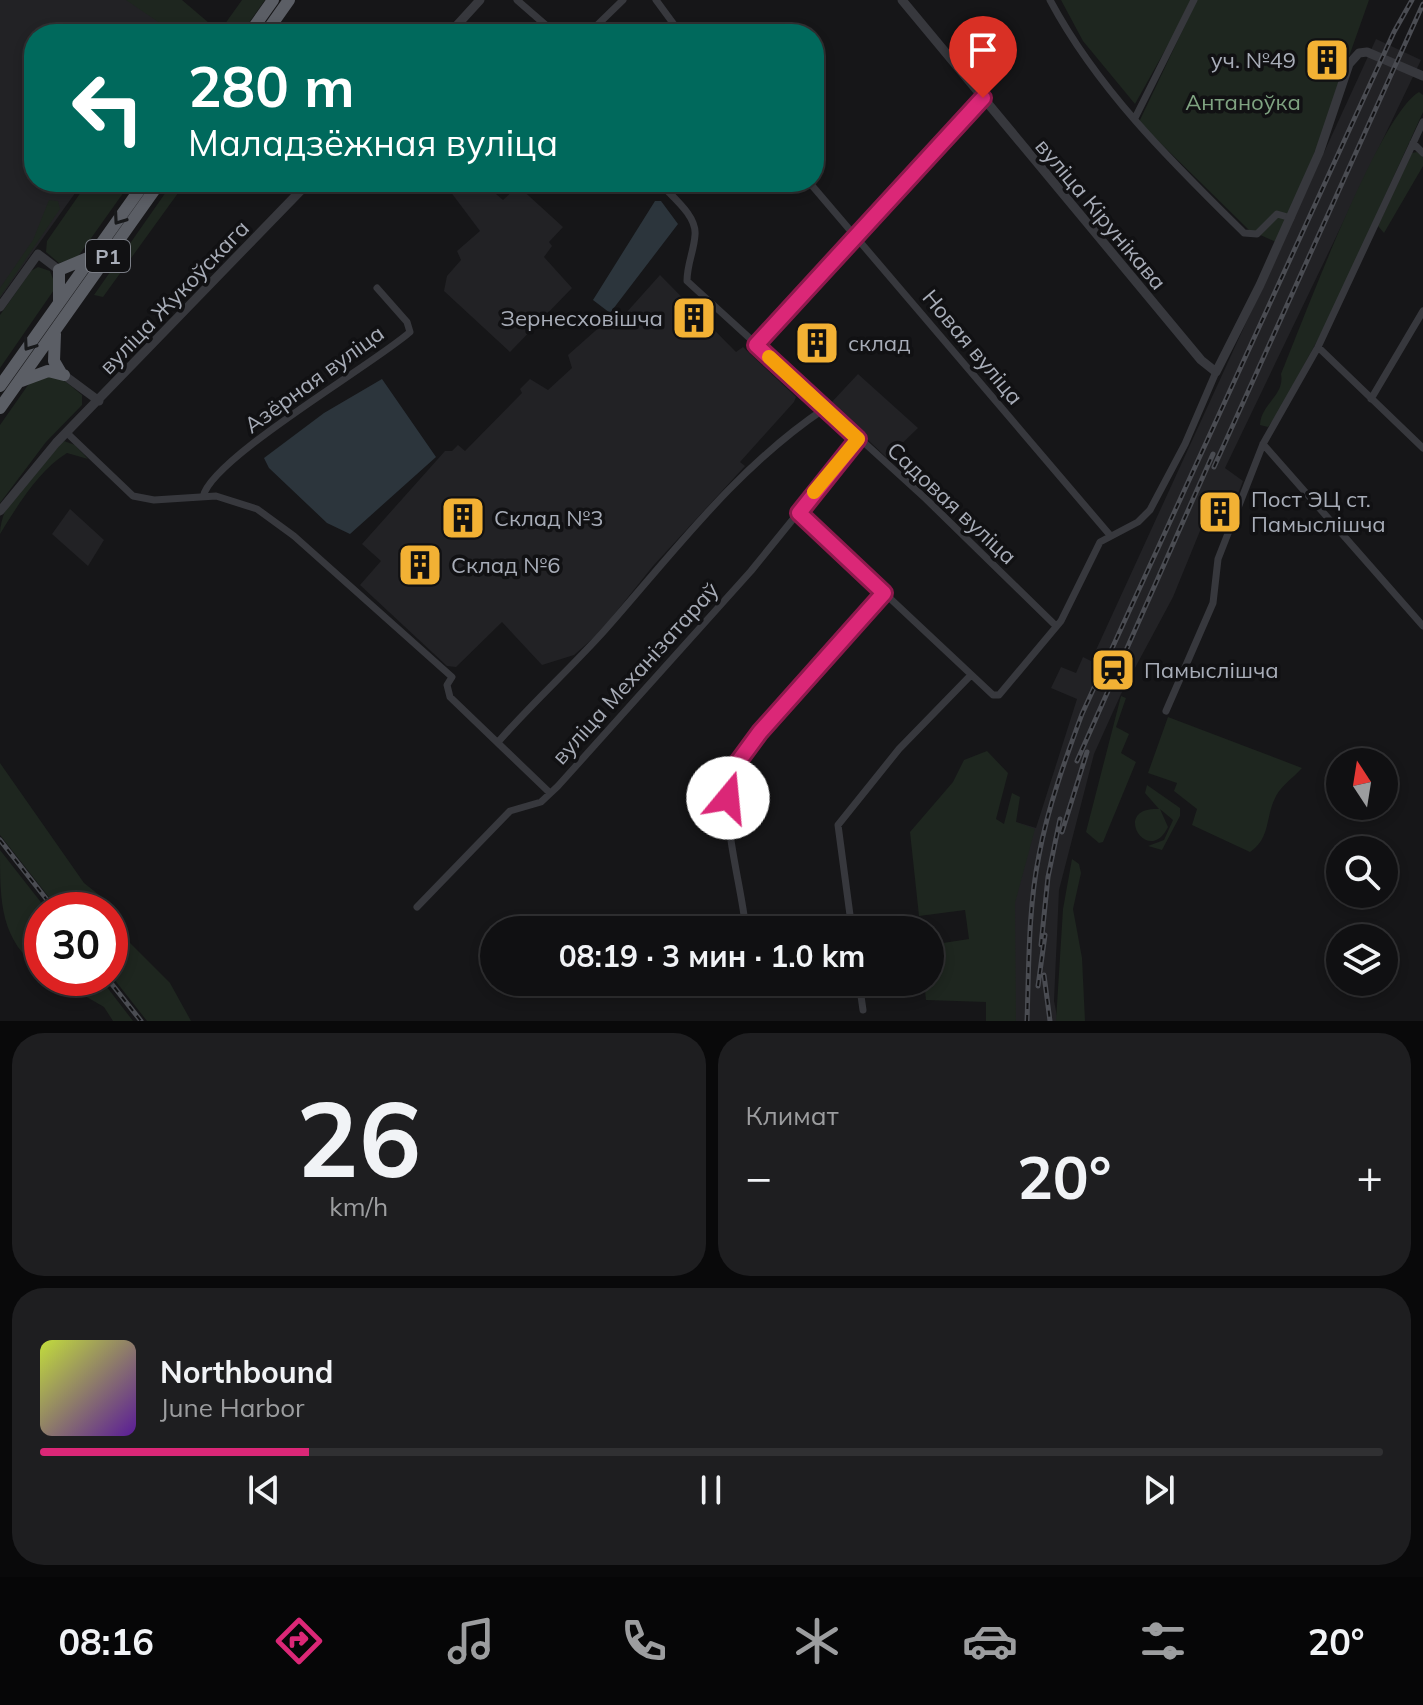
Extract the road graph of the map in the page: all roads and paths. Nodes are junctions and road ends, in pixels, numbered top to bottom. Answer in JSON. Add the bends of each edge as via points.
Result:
{"nodes":[{"id":1,"x":273,"y":0,"type":"edge"},
{"id":2,"x":289,"y":0,"type":"edge"},
{"id":3,"x":480,"y":0,"type":"edge"},
{"id":4,"x":517,"y":0,"type":"edge"},
{"id":5,"x":623,"y":0,"type":"edge"},
{"id":6,"x":656,"y":0,"type":"edge"},
{"id":7,"x":902,"y":0,"type":"edge"},
{"id":8,"x":1050,"y":0,"type":"edge"},
{"id":9,"x":1194,"y":0,"type":"edge"},
{"id":10,"x":256,"y":24,"type":"edge"},
{"id":11,"x":272,"y":24,"type":"edge"},
{"id":12,"x":458,"y":24,"type":"edge"},
{"id":13,"x":545,"y":24,"type":"edge"},
{"id":14,"x":598,"y":24,"type":"edge"},
{"id":15,"x":674,"y":24,"type":"edge"},
{"id":16,"x":1423,"y":76,"type":"edge"},
{"id":17,"x":983,"y":98,"type":"junction"},
{"id":18,"x":1135,"y":118,"type":"junction"},
{"id":19,"x":1423,"y":122,"type":"edge"},
{"id":20,"x":1413,"y":143,"type":"junction"},
{"id":21,"x":1423,"y":153,"type":"edge"},
{"id":22,"x":138,"y":192,"type":"edge"},
{"id":23,"x":153,"y":192,"type":"edge"},
{"id":24,"x":299,"y":192,"type":"edge"},
{"id":25,"x":668,"y":192,"type":"edge"},
{"id":26,"x":818,"y":192,"type":"edge"},
{"id":27,"x":1291,"y":218,"type":"junction"},
{"id":28,"x":856,"y":234,"type":"junction"},
{"id":29,"x":93,"y":255,"type":"junction"},
{"id":30,"x":59,"y":270,"type":"junction"},
{"id":31,"x":377,"y":288,"type":"dead end"},
{"id":32,"x":58,"y":303,"type":"junction"},
{"id":33,"x":0,"y":307,"type":"edge"},
{"id":34,"x":1423,"y":311,"type":"edge"},
{"id":35,"x":56,"y":331,"type":"junction"},
{"id":36,"x":756,"y":345,"type":"junction"},
{"id":37,"x":1318,"y":347,"type":"junction"},
{"id":38,"x":1216,"y":372,"type":"junction"},
{"id":39,"x":62,"y":374,"type":"junction"},
{"id":40,"x":19,"y":382,"type":"junction"},
{"id":41,"x":0,"y":386,"type":"edge"},
{"id":42,"x":1371,"y":399,"type":"junction"},
{"id":43,"x":99,"y":401,"type":"junction"},
{"id":44,"x":0,"y":408,"type":"edge"},
{"id":45,"x":824,"y":409,"type":"junction"},
{"id":46,"x":67,"y":433,"type":"junction"},
{"id":47,"x":858,"y":439,"type":"junction"},
{"id":48,"x":1263,"y":444,"type":"junction"},
{"id":49,"x":1423,"y":448,"type":"edge"},
{"id":50,"x":203,"y":497,"type":"junction"},
{"id":51,"x":0,"y":511,"type":"edge"},
{"id":52,"x":799,"y":513,"type":"junction"},
{"id":53,"x":1109,"y":534,"type":"junction"},
{"id":54,"x":884,"y":593,"type":"junction"},
{"id":55,"x":1055,"y":625,"type":"junction"},
{"id":56,"x":1423,"y":626,"type":"edge"},
{"id":57,"x":971,"y":675,"type":"junction"},
{"id":58,"x":1166,"y":711,"type":"dead end"},
{"id":59,"x":499,"y":741,"type":"junction"},
{"id":60,"x":550,"y":793,"type":"junction"},
{"id":61,"x":417,"y":907,"type":"dead end"},
{"id":62,"x":744,"y":916,"type":"edge"},
{"id":63,"x":850,"y":916,"type":"edge"},
{"id":64,"x":861,"y":996,"type":"edge"},
{"id":65,"x":863,"y":1010,"type":"dead end"}],
"edges":[{"from":1,"to":10,"type":"highway"},
{"from":2,"to":11,"type":"highway"},
{"from":3,"to":12,"type":"street"},
{"from":4,"to":13,"type":"street"},
{"from":5,"to":14,"type":"street"},
{"from":6,"to":15,"type":"street"},
{"from":7,"to":17,"type":"street","name":"вуліца Кірунікава"},
{"from":8,"to":18,"type":"street","via":[[1075,46]]},
{"from":9,"to":18,"type":"street"},
{"from":16,"to":27,"type":"street","via":[[1370,52],[1353,58]]},
{"from":17,"to":28,"type":"street"},
{"from":17,"to":38,"type":"street","name":"вуліца Кірунікава","via":[[1197,356]]},
{"from":18,"to":27,"type":"street","via":[[1158,149],[1244,233],[1257,234],[1277,214]]},
{"from":19,"to":20,"type":"street"},
{"from":20,"to":21,"type":"street"},
{"from":20,"to":37,"type":"street"},
{"from":22,"to":29,"type":"highway","number":"Р1","one_way":true},
{"from":23,"to":35,"type":"highway","number":"Р1"},
{"from":24,"to":43,"type":"street","name":"вуліца Жукоўскага"},
{"from":25,"to":36,"type":"street","name":"Садовая вуліца","via":[[695,228],[687,281]]},
{"from":26,"to":28,"type":"street","name":"Новая вуліца"},
{"from":27,"to":38,"type":"street"},
{"from":28,"to":36,"type":"street"},
{"from":28,"to":53,"type":"street","name":"Новая вуліца"},
{"from":29,"to":30,"type":"highway"},
{"from":29,"to":32,"type":"highway","number":"Р1"},
{"from":30,"to":32,"type":"highway"},
{"from":30,"to":33,"type":"street","via":[[38,254]]},
{"from":31,"to":50,"type":"street","name":"Азёрная вуліца","via":[[410,332],[248,448],[210,483]]},
{"from":32,"to":41,"type":"highway","number":"Р1","one_way":true},
{"from":34,"to":42,"type":"street"},
{"from":35,"to":39,"type":"highway","via":[[53,356]]},
{"from":35,"to":40,"type":"highway","number":"Р1"},
{"from":36,"to":45,"type":"street","name":"Садовая вуліца"},
{"from":37,"to":42,"type":"street"},
{"from":37,"to":48,"type":"street"},
{"from":38,"to":53,"type":"street","via":[[1150,510],[1138,522]]},
{"from":39,"to":40,"type":"highway","via":[[41,372]]},
{"from":39,"to":43,"type":"street"},
{"from":40,"to":44,"type":"highway","number":"Р1"},
{"from":42,"to":49,"type":"street"},
{"from":43,"to":46,"type":"street","name":"вуліца Жукоўскага"},
{"from":45,"to":47,"type":"street","name":"Садовая вуліца"},
{"from":45,"to":59,"type":"street","via":[[747,470]]},
{"from":46,"to":50,"type":"street","via":[[133,496]]},
{"from":46,"to":51,"type":"street","name":"вуліца Жукоўскага"},
{"from":47,"to":52,"type":"street","name":"вуліца Механізатараў"},
{"from":47,"to":55,"type":"street","name":"Садовая вуліца"},
{"from":48,"to":56,"type":"street"},
{"from":48,"to":58,"type":"street","via":[[1218,559],[1213,603]]},
{"from":50,"to":59,"type":"street","via":[[243,502],[294,536],[452,677],[447,685],[450,697]]},
{"from":52,"to":54,"type":"street"},
{"from":52,"to":60,"type":"street","name":"вуліца Механізатараў"},
{"from":53,"to":55,"type":"street"},
{"from":54,"to":57,"type":"street"},
{"from":54,"to":62,"type":"street","via":[[760,732],[732,775],[728,811]]},
{"from":55,"to":57,"type":"street","via":[[1004,693],[993,695]]},
{"from":57,"to":63,"type":"street","via":[[899,749],[838,825]]},
{"from":59,"to":60,"type":"street"},
{"from":60,"to":61,"type":"street","name":"вуліца Механізатараў","via":[[532,807],[510,811]]},
{"from":64,"to":65,"type":"street"}]}
